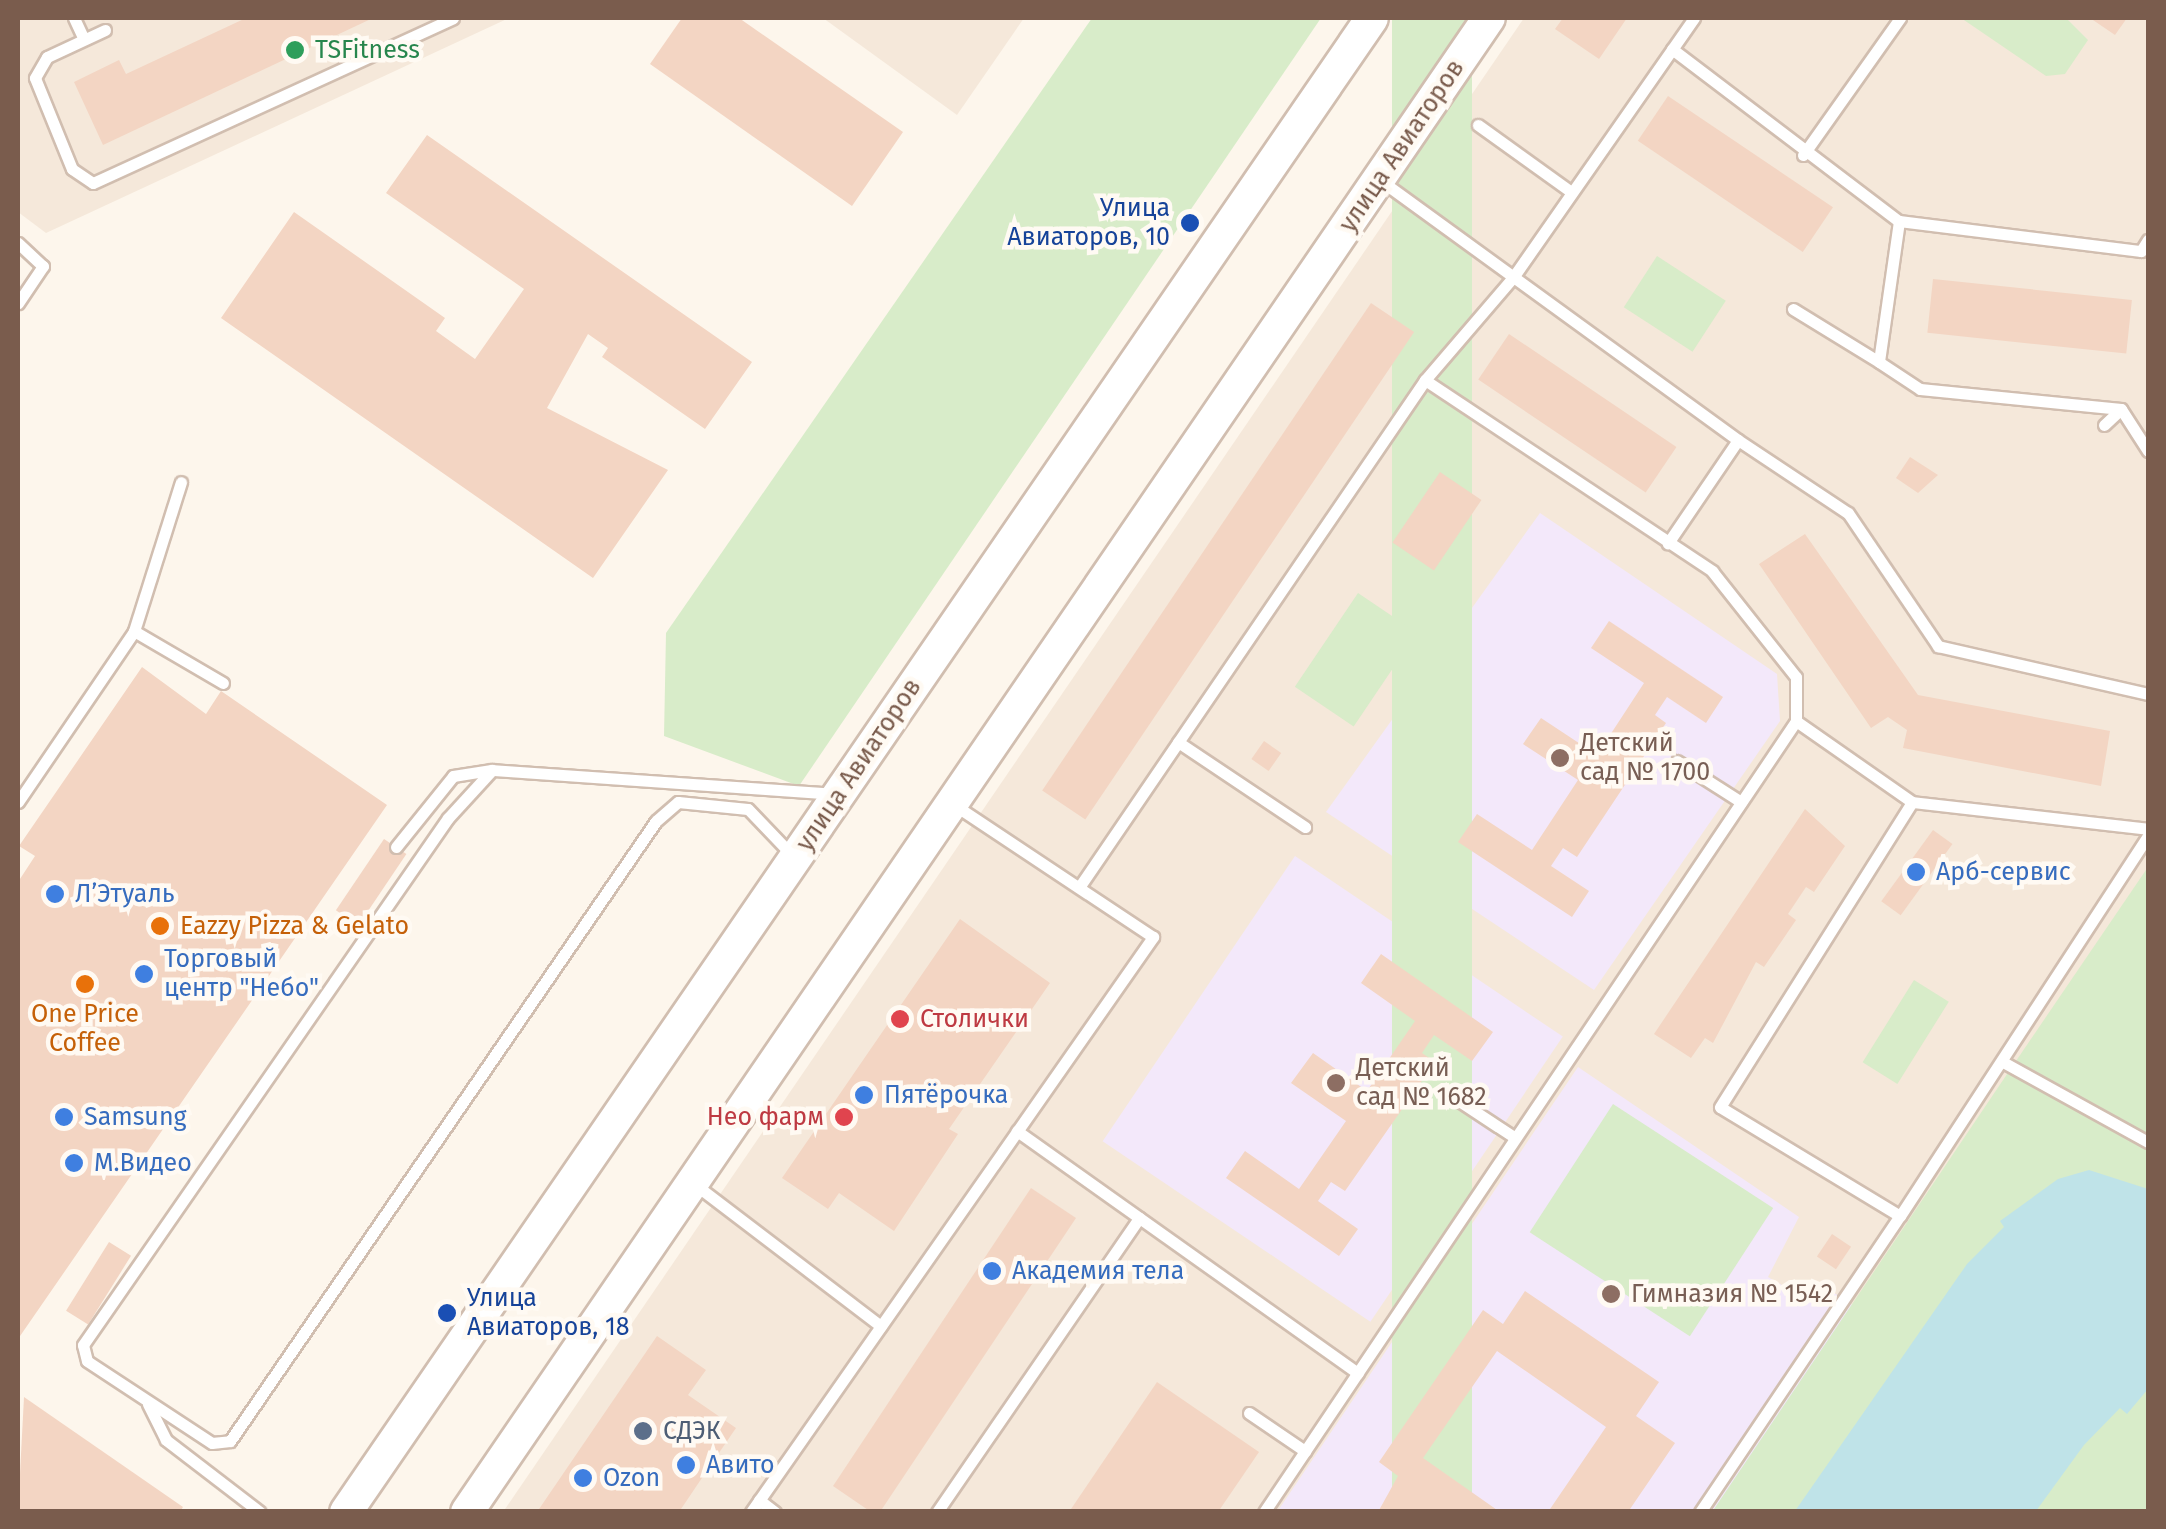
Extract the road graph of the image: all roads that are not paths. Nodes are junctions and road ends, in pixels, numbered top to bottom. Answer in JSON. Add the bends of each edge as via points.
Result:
{"nodes":[{"id":1,"x":74,"y":18,"type":"edge"},
{"id":2,"x":453,"y":18,"type":"edge"},
{"id":3,"x":1372,"y":18,"type":"edge"},
{"id":4,"x":1489,"y":18,"type":"edge"},
{"id":5,"x":1694,"y":18,"type":"edge"},
{"id":6,"x":1900,"y":18,"type":"edge"},
{"id":7,"x":105,"y":30,"type":"dead end"},
{"id":8,"x":84,"y":40,"type":"junction"},
{"id":9,"x":1672,"y":50,"type":"junction"},
{"id":10,"x":1478,"y":125,"type":"dead end"},
{"id":11,"x":1802,"y":155,"type":"junction"},
{"id":12,"x":1378,"y":178,"type":"junction"},
{"id":13,"x":1570,"y":191,"type":"junction"},
{"id":14,"x":1899,"y":221,"type":"junction"},
{"id":15,"x":2148,"y":240,"type":"edge"},
{"id":16,"x":18,"y":243,"type":"edge"},
{"id":17,"x":1514,"y":276,"type":"junction"},
{"id":18,"x":18,"y":303,"type":"edge"},
{"id":19,"x":1793,"y":309,"type":"dead end"},
{"id":20,"x":1880,"y":362,"type":"junction"},
{"id":21,"x":1425,"y":380,"type":"junction"},
{"id":22,"x":2121,"y":409,"type":"junction"},
{"id":23,"x":2104,"y":425,"type":"dead end"},
{"id":24,"x":1738,"y":440,"type":"junction"},
{"id":25,"x":2148,"y":451,"type":"edge"},
{"id":26,"x":181,"y":482,"type":"dead end"},
{"id":27,"x":1668,"y":543,"type":"junction"},
{"id":28,"x":134,"y":631,"type":"junction"},
{"id":29,"x":223,"y":683,"type":"dead end"},
{"id":30,"x":2148,"y":694,"type":"edge"},
{"id":31,"x":1796,"y":721,"type":"junction"},
{"id":32,"x":1178,"y":742,"type":"junction"},
{"id":33,"x":1677,"y":761,"type":"dead end"},
{"id":34,"x":492,"y":770,"type":"junction"},
{"id":35,"x":840,"y":794,"type":"junction"},
{"id":36,"x":18,"y":802,"type":"edge"},
{"id":37,"x":951,"y":802,"type":"junction"},
{"id":38,"x":1741,"y":802,"type":"junction"},
{"id":39,"x":1912,"y":802,"type":"junction"},
{"id":40,"x":1305,"y":827,"type":"dead end"},
{"id":41,"x":2148,"y":829,"type":"edge"},
{"id":42,"x":2148,"y":836,"type":"edge"},
{"id":43,"x":396,"y":847,"type":"dead end"},
{"id":44,"x":795,"y":859,"type":"junction"},
{"id":45,"x":1080,"y":886,"type":"junction"},
{"id":46,"x":2003,"y":1062,"type":"junction"},
{"id":47,"x":1450,"y":1095,"type":"dead end"},
{"id":48,"x":1017,"y":1131,"type":"junction"},
{"id":49,"x":1514,"y":1137,"type":"junction"},
{"id":50,"x":2148,"y":1142,"type":"edge"},
{"id":51,"x":691,"y":1182,"type":"junction"},
{"id":52,"x":1900,"y":1216,"type":"junction"},
{"id":53,"x":1139,"y":1218,"type":"junction"},
{"id":54,"x":881,"y":1326,"type":"junction"},
{"id":55,"x":1358,"y":1372,"type":"junction"},
{"id":56,"x":146,"y":1400,"type":"junction"},
{"id":57,"x":1249,"y":1413,"type":"dead end"},
{"id":58,"x":1305,"y":1451,"type":"junction"},
{"id":59,"x":755,"y":1506,"type":"edge"},
{"id":60,"x":260,"y":1512,"type":"edge"},
{"id":61,"x":346,"y":1512,"type":"edge"},
{"id":62,"x":467,"y":1512,"type":"edge"},
{"id":63,"x":775,"y":1512,"type":"edge"},
{"id":64,"x":938,"y":1512,"type":"edge"},
{"id":65,"x":1264,"y":1512,"type":"edge"},
{"id":66,"x":1700,"y":1512,"type":"edge"}],
"edges":[{"from":1,"to":8,"type":"lane"},
{"from":2,"to":8,"type":"lane","via":[[93,183],[72,169],[36,90],[47,57]]},
{"from":3,"to":35,"type":"street","name":"улица Авиаторов"},
{"from":4,"to":12,"type":"street","name":"улица Авиаторов"},
{"from":5,"to":9,"type":"lane"},
{"from":6,"to":11,"type":"lane"},
{"from":7,"to":8,"type":"lane"},
{"from":9,"to":11,"type":"lane"},
{"from":9,"to":13,"type":"lane"},
{"from":10,"to":13,"type":"lane"},
{"from":11,"to":14,"type":"lane"},
{"from":12,"to":17,"type":"lane"},
{"from":12,"to":37,"type":"street","name":"улица Авиаторов"},
{"from":13,"to":17,"type":"lane"},
{"from":14,"to":15,"type":"lane","via":[[2141,251]]},
{"from":14,"to":20,"type":"lane"},
{"from":16,"to":18,"type":"lane","via":[[43,266]]},
{"from":17,"to":21,"type":"lane"},
{"from":17,"to":24,"type":"lane"},
{"from":19,"to":20,"type":"lane"},
{"from":20,"to":22,"type":"lane","via":[[1920,390]]},
{"from":21,"to":27,"type":"lane"},
{"from":21,"to":32,"type":"lane"},
{"from":22,"to":23,"type":"lane"},
{"from":22,"to":25,"type":"lane"},
{"from":24,"to":27,"type":"lane"},
{"from":24,"to":30,"type":"lane","via":[[1848,513],[1938,646]]},
{"from":26,"to":28,"type":"lane"},
{"from":27,"to":31,"type":"lane","via":[[1712,571],[1772,638],[1796,677]]},
{"from":28,"to":29,"type":"lane"},
{"from":28,"to":36,"type":"lane"},
{"from":31,"to":38,"type":"lane"},
{"from":31,"to":39,"type":"lane"},
{"from":32,"to":40,"type":"lane"},
{"from":32,"to":45,"type":"lane"},
{"from":33,"to":38,"type":"lane"},
{"from":34,"to":35,"type":"lane"},
{"from":34,"to":43,"type":"lane","via":[[454,776]]},
{"from":34,"to":56,"type":"lane","via":[[448,818],[83,1346],[87,1360]]},
{"from":35,"to":44,"type":"street","name":"улица Авиаторов"},
{"from":37,"to":45,"type":"lane"},
{"from":37,"to":51,"type":"street","name":"улица Авиаторов"},
{"from":38,"to":49,"type":"lane"},
{"from":39,"to":41,"type":"lane"},
{"from":39,"to":52,"type":"lane","via":[[1720,1107]]},
{"from":42,"to":46,"type":"lane"},
{"from":44,"to":56,"type":"lane","via":[[748,809],[678,802],[646,834],[230,1441],[212,1442]]},
{"from":44,"to":61,"type":"street","name":"улица Авиаторов"},
{"from":45,"to":48,"type":"lane","via":[[1153,936]]},
{"from":46,"to":50,"type":"lane"},
{"from":46,"to":52,"type":"lane"},
{"from":47,"to":49,"type":"lane"},
{"from":48,"to":53,"type":"lane"},
{"from":48,"to":54,"type":"lane"},
{"from":49,"to":55,"type":"lane"},
{"from":51,"to":54,"type":"lane"},
{"from":51,"to":62,"type":"street","name":"улица Авиаторов"},
{"from":52,"to":66,"type":"lane"},
{"from":53,"to":55,"type":"lane"},
{"from":53,"to":64,"type":"lane"},
{"from":54,"to":59,"type":"lane"},
{"from":55,"to":58,"type":"lane"},
{"from":56,"to":60,"type":"lane","via":[[166,1440]]},
{"from":57,"to":58,"type":"lane"},
{"from":58,"to":65,"type":"lane"},
{"from":59,"to":63,"type":"lane"}]}
